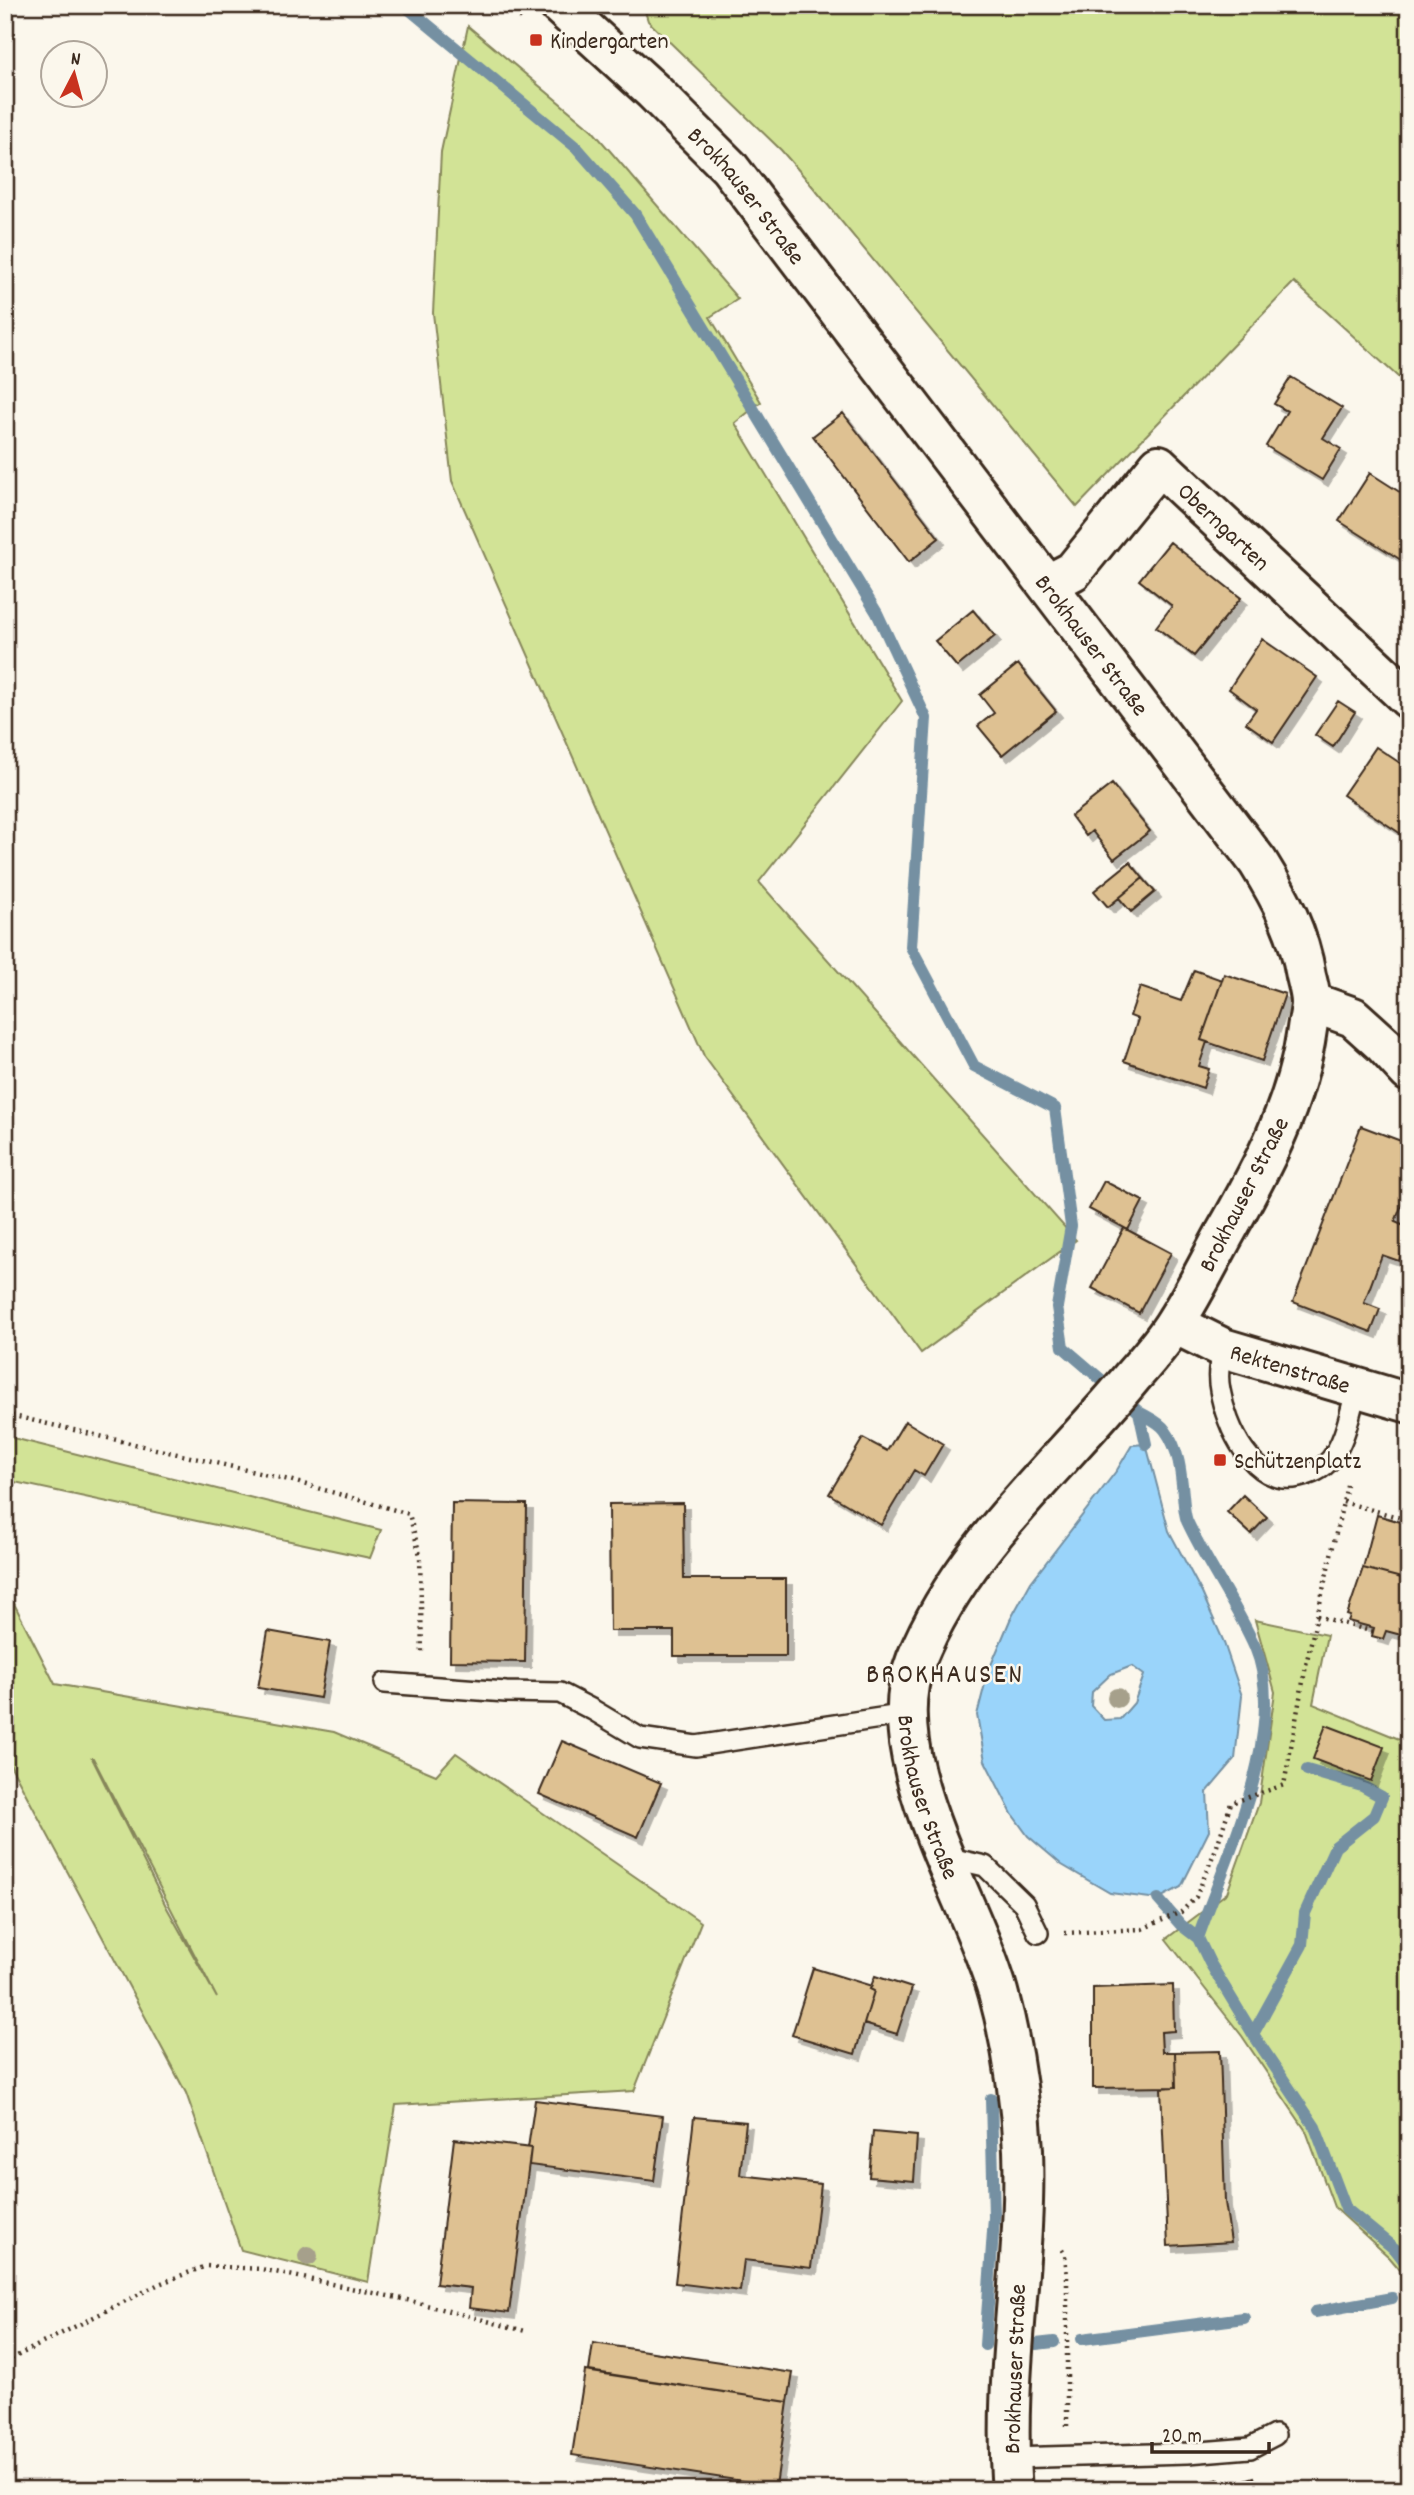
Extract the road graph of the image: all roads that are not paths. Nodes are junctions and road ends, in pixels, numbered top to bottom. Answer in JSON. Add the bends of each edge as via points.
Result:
{"nodes":[{"id":1,"x":559,"y":5,"type":"edge"},
{"id":2,"x":1048,"y":584,"type":"junction"},
{"id":3,"x":1409,"y":699,"type":"edge"},
{"id":4,"x":1311,"y":1002,"type":"junction"},
{"id":5,"x":1409,"y":1072,"type":"edge"},
{"id":6,"x":1175,"y":1324,"type":"junction"},
{"id":7,"x":1223,"y":1348,"type":"junction"},
{"id":8,"x":1357,"y":1388,"type":"junction"},
{"id":9,"x":1409,"y":1404,"type":"edge"},
{"id":10,"x":385,"y":1683,"type":"dead end"},
{"id":11,"x":907,"y":1714,"type":"junction"},
{"id":12,"x":945,"y":1857,"type":"junction"},
{"id":13,"x":1038,"y":1933,"type":"dead end"},
{"id":14,"x":1275,"y":2435,"type":"dead end"},
{"id":15,"x":1011,"y":2474,"type":"edge"}],
"edges":[{"from":1,"to":2,"type":"street","name":"Brokhauser Straße","via":[[729,167]]},
{"from":2,"to":3,"type":"street","name":"Oberngarten","via":[[1073,571],[1159,465]]},
{"from":2,"to":4,"type":"street","name":"Brokhauser Straße","via":[[1258,862],[1283,903],[1302,948]]},
{"from":4,"to":5,"type":"street","via":[[1353,1017]]},
{"from":4,"to":6,"type":"street","name":"Brokhauser Straße","via":[[1295,1088],[1265,1161]]},
{"from":6,"to":7,"type":"street","name":"Rektenstraße"},
{"from":6,"to":11,"type":"street","name":"Brokhauser Straße","via":[[970,1561],[915,1662],[907,1690]]},
{"from":7,"to":8,"type":"street","name":"Rektenstraße"},
{"from":7,"to":8,"type":"lane","via":[[1219,1388],[1224,1409],[1244,1451],[1273,1475],[1291,1479],[1318,1471],[1330,1460]]},
{"from":8,"to":9,"type":"street","name":"Rektenstraße"},
{"from":10,"to":11,"type":"lane","via":[[560,1693],[640,1738],[696,1746]]},
{"from":11,"to":12,"type":"street","name":"Brokhauser Straße","via":[[915,1774]]},
{"from":12,"to":13,"type":"lane","via":[[985,1866],[1024,1904]]},
{"from":12,"to":15,"type":"street","name":"Brokhauser Straße","via":[[997,1988],[1018,2091],[1023,2153],[1010,2395]]},
{"from":14,"to":15,"type":"lane","via":[[1250,2448]]}]}
